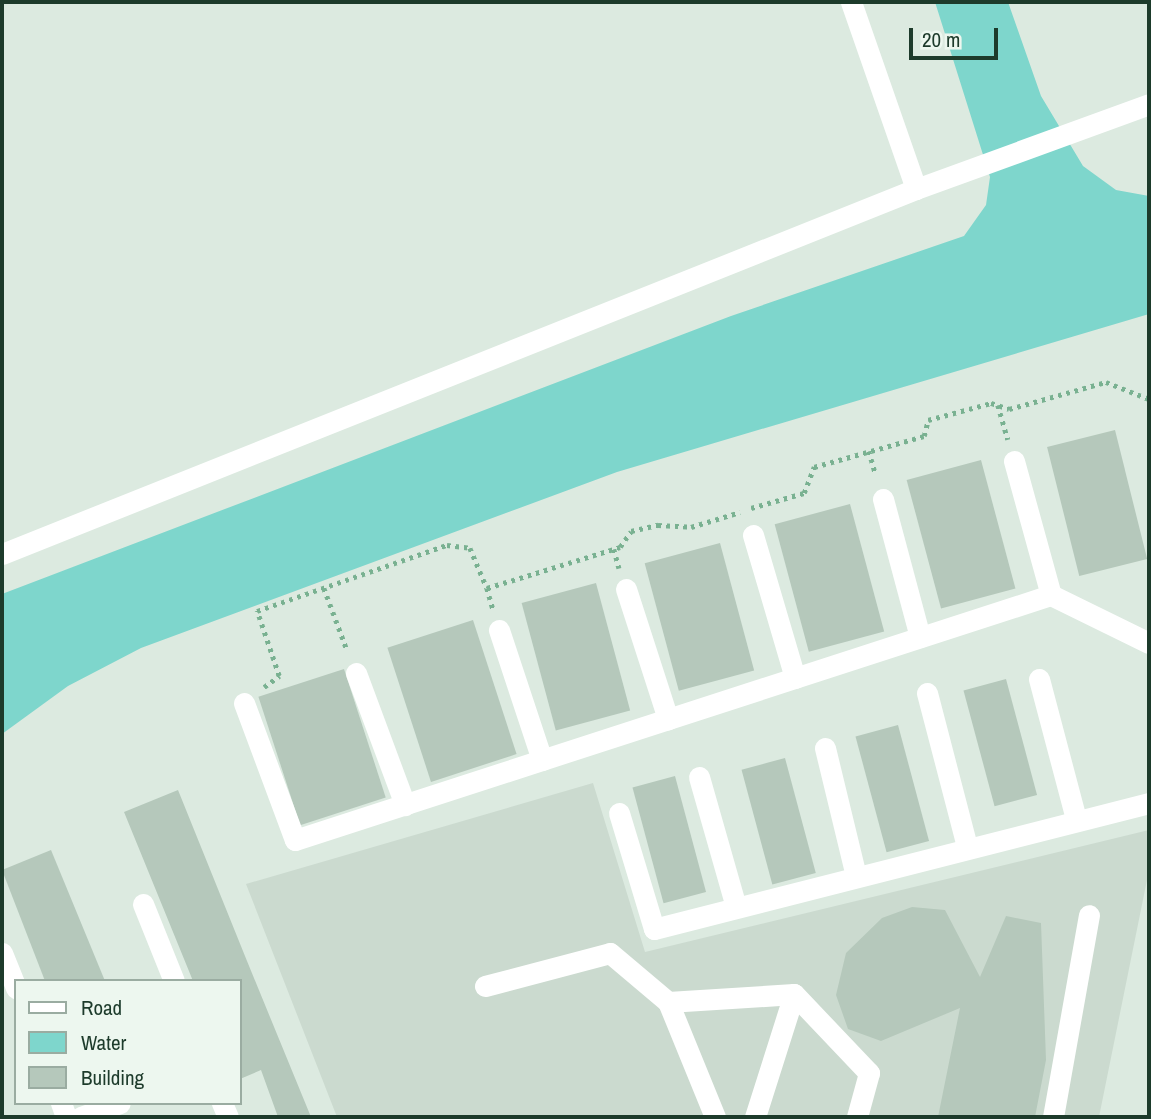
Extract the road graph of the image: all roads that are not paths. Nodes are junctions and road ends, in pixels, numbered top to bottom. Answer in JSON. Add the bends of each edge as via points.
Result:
{"nodes":[{"id":1,"x":851,"y":2,"type":"edge"},
{"id":2,"x":1149,"y":104,"type":"edge"},
{"id":3,"x":916,"y":189,"type":"junction"},
{"id":4,"x":1014,"y":461,"type":"road end"},
{"id":5,"x":883,"y":499,"type":"dead end"},
{"id":6,"x":753,"y":535,"type":"dead end"},
{"id":7,"x":2,"y":554,"type":"edge"},
{"id":8,"x":626,"y":589,"type":"dead end"},
{"id":9,"x":1051,"y":595,"type":"junction"},
{"id":10,"x":499,"y":630,"type":"dead end"},
{"id":11,"x":920,"y":637,"type":"junction"},
{"id":12,"x":1149,"y":643,"type":"edge"},
{"id":13,"x":356,"y":673,"type":"road end"},
{"id":14,"x":794,"y":678,"type":"junction"},
{"id":15,"x":1039,"y":679,"type":"dead end"},
{"id":16,"x":927,"y":693,"type":"dead end"},
{"id":17,"x":244,"y":703,"type":"road end"},
{"id":18,"x":668,"y":719,"type":"junction"},
{"id":19,"x":825,"y":748,"type":"dead end"},
{"id":20,"x":542,"y":760,"type":"junction"},
{"id":21,"x":699,"y":777,"type":"dead end"},
{"id":22,"x":1149,"y":803,"type":"edge"},
{"id":23,"x":405,"y":805,"type":"junction"},
{"id":24,"x":618,"y":814,"type":"dead end"},
{"id":25,"x":1076,"y":819,"type":"junction"},
{"id":26,"x":967,"y":847,"type":"junction"},
{"id":27,"x":856,"y":876,"type":"junction"},
{"id":28,"x":143,"y":904,"type":"dead end"},
{"id":29,"x":736,"y":907,"type":"junction"},
{"id":30,"x":1089,"y":915,"type":"dead end"},
{"id":31,"x":2,"y":953,"type":"edge"},
{"id":32,"x":173,"y":979,"type":"edge"},
{"id":33,"x":14,"y":983,"type":"edge"},
{"id":34,"x":485,"y":986,"type":"dead end"},
{"id":35,"x":794,"y":994,"type":"junction"},
{"id":36,"x":668,"y":1002,"type":"junction"},
{"id":37,"x":114,"y":1105,"type":"edge"},
{"id":38,"x":81,"y":1117,"type":"edge"},
{"id":39,"x":715,"y":1117,"type":"edge"},
{"id":40,"x":755,"y":1117,"type":"edge"},
{"id":41,"x":857,"y":1117,"type":"edge"},
{"id":42,"x":1053,"y":1117,"type":"edge"}],
"edges":[{"from":1,"to":3,"type":"street"},
{"from":2,"to":3,"type":"street"},
{"from":3,"to":7,"type":"street"},
{"from":4,"to":9,"type":"street"},
{"from":5,"to":11,"type":"street"},
{"from":6,"to":14,"type":"street"},
{"from":8,"to":18,"type":"street"},
{"from":9,"to":11,"type":"street"},
{"from":9,"to":12,"type":"street"},
{"from":10,"to":20,"type":"street"},
{"from":11,"to":14,"type":"street"},
{"from":13,"to":23,"type":"street"},
{"from":14,"to":18,"type":"street"},
{"from":15,"to":25,"type":"street"},
{"from":16,"to":26,"type":"street"},
{"from":17,"to":23,"type":"street","via":[[295,840]]},
{"from":18,"to":20,"type":"street"},
{"from":19,"to":27,"type":"street"},
{"from":20,"to":23,"type":"street"},
{"from":21,"to":29,"type":"street"},
{"from":22,"to":25,"type":"street"},
{"from":24,"to":29,"type":"street","via":[[654,929]]},
{"from":25,"to":26,"type":"street"},
{"from":26,"to":27,"type":"street"},
{"from":27,"to":29,"type":"street"},
{"from":28,"to":32,"type":"street"},
{"from":30,"to":42,"type":"street"},
{"from":31,"to":33,"type":"street"},
{"from":34,"to":36,"type":"street","via":[[610,953]]},
{"from":35,"to":36,"type":"street"},
{"from":35,"to":40,"type":"street"},
{"from":35,"to":41,"type":"street","via":[[869,1073]]},
{"from":36,"to":39,"type":"street"},
{"from":37,"to":38,"type":"street"}]}
